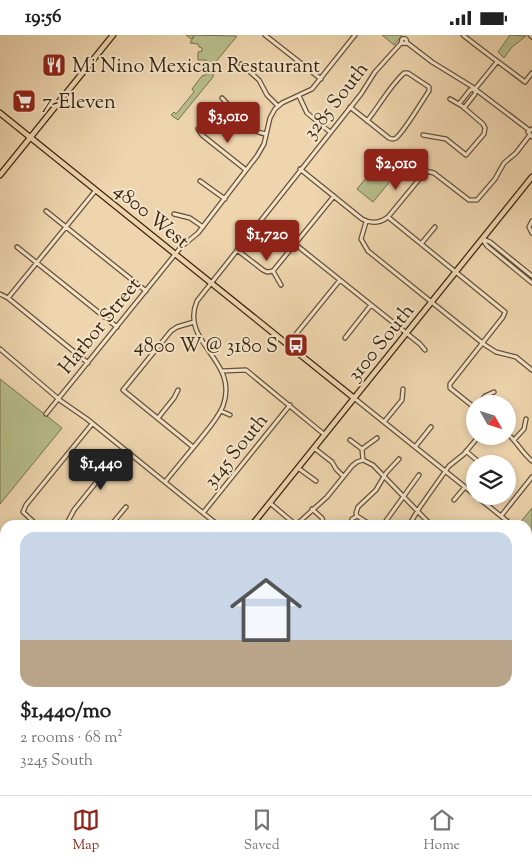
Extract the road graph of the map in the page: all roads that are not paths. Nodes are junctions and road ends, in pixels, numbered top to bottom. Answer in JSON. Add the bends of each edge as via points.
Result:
{"nodes":[{"id":1,"x":113,"y":35,"type":"edge"},
{"id":2,"x":265,"y":35,"type":"edge"},
{"id":3,"x":355,"y":35,"type":"edge"},
{"id":4,"x":463,"y":35,"type":"edge"},
{"id":5,"x":405,"y":39,"type":"edge"},
{"id":6,"x":498,"y":62,"type":"junction"},
{"id":7,"x":241,"y":64,"type":"dead end"},
{"id":8,"x":532,"y":73,"type":"edge"},
{"id":9,"x":320,"y":79,"type":"junction"},
{"id":10,"x":475,"y":89,"type":"junction"},
{"id":11,"x":299,"y":96,"type":"junction"},
{"id":12,"x":466,"y":96,"type":"junction"},
{"id":13,"x":222,"y":98,"type":"dead end"},
{"id":14,"x":450,"y":99,"type":"dead end"},
{"id":15,"x":471,"y":99,"type":"junction"},
{"id":16,"x":459,"y":104,"type":"junction"},
{"id":17,"x":278,"y":106,"type":"junction"},
{"id":18,"x":350,"y":107,"type":"junction"},
{"id":19,"x":464,"y":108,"type":"junction"},
{"id":20,"x":0,"y":113,"type":"edge"},
{"id":21,"x":367,"y":121,"type":"junction"},
{"id":22,"x":198,"y":129,"type":"dead end"},
{"id":23,"x":530,"y":129,"type":"edge"},
{"id":24,"x":330,"y":132,"type":"junction"},
{"id":25,"x":266,"y":134,"type":"junction"},
{"id":26,"x":423,"y":135,"type":"dead end"},
{"id":27,"x":531,"y":136,"type":"edge"},
{"id":28,"x":31,"y":137,"type":"junction"},
{"id":29,"x":300,"y":169,"type":"junction"},
{"id":30,"x":246,"y":170,"type":"junction"},
{"id":31,"x":0,"y":175,"type":"edge"},
{"id":32,"x":532,"y":177,"type":"edge"},
{"id":33,"x":200,"y":181,"type":"dead end"},
{"id":34,"x":96,"y":189,"type":"junction"},
{"id":35,"x":334,"y":196,"type":"junction"},
{"id":36,"x":225,"y":199,"type":"junction"},
{"id":37,"x":46,"y":211,"type":"dead end"},
{"id":38,"x":174,"y":213,"type":"dead end"},
{"id":39,"x":388,"y":217,"type":"junction"},
{"id":40,"x":366,"y":221,"type":"junction"},
{"id":41,"x":532,"y":221,"type":"edge"},
{"id":42,"x":66,"y":227,"type":"junction"},
{"id":43,"x":203,"y":227,"type":"junction"},
{"id":44,"x":435,"y":227,"type":"dead end"},
{"id":45,"x":532,"y":233,"type":"edge"},
{"id":46,"x":482,"y":239,"type":"junction"},
{"id":47,"x":295,"y":244,"type":"junction"},
{"id":48,"x":421,"y":244,"type":"junction"},
{"id":49,"x":18,"y":247,"type":"dead end"},
{"id":50,"x":237,"y":249,"type":"junction"},
{"id":51,"x":176,"y":254,"type":"junction"},
{"id":52,"x":37,"y":263,"type":"junction"},
{"id":53,"x":273,"y":271,"type":"junction"},
{"id":54,"x":456,"y":272,"type":"junction"},
{"id":55,"x":532,"y":275,"type":"edge"},
{"id":56,"x":340,"y":280,"type":"junction"},
{"id":57,"x":211,"y":282,"type":"junction"},
{"id":58,"x":532,"y":283,"type":"edge"},
{"id":59,"x":281,"y":285,"type":"dead end"},
{"id":60,"x":146,"y":291,"type":"junction"},
{"id":61,"x":0,"y":294,"type":"edge"},
{"id":62,"x":8,"y":298,"type":"junction"},
{"id":63,"x":432,"y":302,"type":"junction"},
{"id":64,"x":371,"y":305,"type":"junction"},
{"id":65,"x":194,"y":322,"type":"junction"},
{"id":66,"x":117,"y":327,"type":"junction"},
{"id":67,"x":406,"y":333,"type":"junction"},
{"id":68,"x":345,"y":338,"type":"dead end"},
{"id":69,"x":482,"y":343,"type":"junction"},
{"id":70,"x":288,"y":344,"type":"junction"},
{"id":71,"x":0,"y":349,"type":"edge"},
{"id":72,"x":425,"y":350,"type":"dead end"},
{"id":73,"x":88,"y":363,"type":"junction"},
{"id":74,"x":532,"y":370,"type":"edge"},
{"id":75,"x":222,"y":371,"type":"junction"},
{"id":76,"x":402,"y":389,"type":"dead end"},
{"id":77,"x":178,"y":390,"type":"dead end"},
{"id":78,"x":494,"y":392,"type":"dead end"},
{"id":79,"x":487,"y":395,"type":"edge"},
{"id":80,"x":354,"y":398,"type":"junction"},
{"id":81,"x":59,"y":399,"type":"junction"},
{"id":82,"x":466,"y":401,"type":"edge"},
{"id":83,"x":290,"y":405,"type":"junction"},
{"id":84,"x":221,"y":411,"type":"junction"},
{"id":85,"x":46,"y":415,"type":"dead end"},
{"id":86,"x":230,"y":415,"type":"dead end"},
{"id":87,"x":158,"y":418,"type":"junction"},
{"id":88,"x":526,"y":419,"type":"dead end"},
{"id":89,"x":384,"y":422,"type":"junction"},
{"id":90,"x":92,"y":424,"type":"junction"},
{"id":91,"x":431,"y":427,"type":"dead end"},
{"id":92,"x":325,"y":435,"type":"junction"},
{"id":93,"x":377,"y":438,"type":"dead end"},
{"id":94,"x":516,"y":438,"type":"edge"},
{"id":95,"x":350,"y":440,"type":"dead end"},
{"id":96,"x":516,"y":443,"type":"edge"},
{"id":97,"x":471,"y":445,"type":"edge"},
{"id":98,"x":194,"y":447,"type":"junction"},
{"id":99,"x":415,"y":447,"type":"junction"},
{"id":100,"x":314,"y":448,"type":"junction"},
{"id":101,"x":123,"y":449,"type":"junction"},
{"id":102,"x":362,"y":449,"type":"junction"},
{"id":103,"x":466,"y":451,"type":"junction"},
{"id":104,"x":471,"y":455,"type":"edge"},
{"id":105,"x":399,"y":459,"type":"dead end"},
{"id":106,"x":364,"y":460,"type":"junction"},
{"id":107,"x":532,"y":461,"type":"edge"},
{"id":108,"x":298,"y":468,"type":"junction"},
{"id":109,"x":446,"y":471,"type":"junction"},
{"id":110,"x":419,"y":475,"type":"dead end"},
{"id":111,"x":343,"y":476,"type":"junction"},
{"id":112,"x":384,"y":476,"type":"junction"},
{"id":113,"x":532,"y":477,"type":"edge"},
{"id":114,"x":316,"y":481,"type":"dead end"},
{"id":115,"x":165,"y":482,"type":"junction"},
{"id":116,"x":465,"y":487,"type":"joint"},
{"id":117,"x":402,"y":497,"type":"junction"},
{"id":118,"x":454,"y":501,"type":"dead end"},
{"id":119,"x":270,"y":503,"type":"junction"},
{"id":120,"x":487,"y":505,"type":"edge"},
{"id":121,"x":126,"y":507,"type":"dead end"},
{"id":122,"x":312,"y":509,"type":"junction"},
{"id":123,"x":417,"y":510,"type":"junction"},
{"id":124,"x":203,"y":513,"type":"junction"},
{"id":125,"x":357,"y":516,"type":"junction"},
{"id":126,"x":501,"y":516,"type":"junction"},
{"id":127,"x":32,"y":520,"type":"edge"},
{"id":128,"x":69,"y":520,"type":"edge"},
{"id":129,"x":115,"y":520,"type":"edge"},
{"id":130,"x":212,"y":520,"type":"edge"},
{"id":131,"x":256,"y":520,"type":"edge"},
{"id":132,"x":290,"y":520,"type":"edge"},
{"id":133,"x":301,"y":520,"type":"edge"},
{"id":134,"x":323,"y":520,"type":"edge"},
{"id":135,"x":352,"y":520,"type":"edge"},
{"id":136,"x":363,"y":520,"type":"edge"},
{"id":137,"x":386,"y":520,"type":"edge"},
{"id":138,"x":412,"y":520,"type":"edge"},
{"id":139,"x":426,"y":520,"type":"edge"},
{"id":140,"x":506,"y":520,"type":"edge"}],
"edges":[{"from":1,"to":28,"type":"main road"},
{"from":2,"to":9,"type":"street"},
{"from":3,"to":9,"type":"street"},
{"from":4,"to":6,"type":"street"},
{"from":5,"to":10,"type":"street","via":[[432,62]]},
{"from":5,"to":18,"type":"street","name":"3285 South","via":[[375,72]]},
{"from":6,"to":8,"type":"street","via":[[525,82]]},
{"from":6,"to":10,"type":"street"},
{"from":7,"to":17,"type":"street","via":[[259,80]]},
{"from":9,"to":11,"type":"street","via":[[312,89]]},
{"from":10,"to":12,"type":"street"},
{"from":10,"to":15,"type":"street"},
{"from":10,"to":23,"type":"street"},
{"from":11,"to":17,"type":"street"},
{"from":11,"to":24,"type":"street","via":[[307,113]]},
{"from":12,"to":15,"type":"street"},
{"from":12,"to":16,"type":"street"},
{"from":13,"to":25,"type":"street","via":[[246,125]]},
{"from":14,"to":16,"type":"street"},
{"from":15,"to":19,"type":"street"},
{"from":16,"to":19,"type":"street"},
{"from":17,"to":25,"type":"street","name":"Harbor Street","via":[[270,118]]},
{"from":18,"to":21,"type":"street"},
{"from":18,"to":24,"type":"street","name":"3285 South"},
{"from":19,"to":26,"type":"street","via":[[485,129],[466,155],[446,139]]},
{"from":20,"to":28,"type":"main road","name":"4800 West"},
{"from":21,"to":21,"type":"street","via":[[405,72],[426,85],[429,91],[394,139]]},
{"from":22,"to":30,"type":"street"},
{"from":23,"to":27,"type":"street"},
{"from":24,"to":29,"type":"street","name":"3285 South"},
{"from":25,"to":30,"type":"street","name":"Harbor Street","via":[[260,151]]},
{"from":27,"to":39,"type":"street","via":[[504,163],[476,201],[467,199],[434,173],[426,171]]},
{"from":28,"to":31,"type":"main road"},
{"from":28,"to":34,"type":"main road","name":"4800 West"},
{"from":29,"to":35,"type":"street"},
{"from":29,"to":50,"type":"street","name":"3285 South"},
{"from":30,"to":36,"type":"street","name":"Harbor Street"},
{"from":32,"to":46,"type":"main road","name":"3100 South"},
{"from":33,"to":36,"type":"street"},
{"from":34,"to":42,"type":"street"},
{"from":34,"to":51,"type":"main road","name":"4800 West"},
{"from":35,"to":40,"type":"street"},
{"from":35,"to":47,"type":"street"},
{"from":36,"to":43,"type":"street","name":"Harbor Street"},
{"from":37,"to":42,"type":"street"},
{"from":38,"to":43,"type":"street"},
{"from":39,"to":40,"type":"street","via":[[379,222]]},
{"from":39,"to":48,"type":"street"},
{"from":40,"to":63,"type":"street","via":[[362,235],[364,247]]},
{"from":41,"to":45,"type":"street"},
{"from":42,"to":52,"type":"street"},
{"from":42,"to":60,"type":"street"},
{"from":43,"to":51,"type":"street","name":"Harbor Street"},
{"from":44,"to":48,"type":"street"},
{"from":46,"to":54,"type":"main road","name":"3100 South"},
{"from":46,"to":55,"type":"street"},
{"from":46,"to":58,"type":"street"},
{"from":47,"to":53,"type":"street"},
{"from":47,"to":56,"type":"street"},
{"from":48,"to":54,"type":"street"},
{"from":49,"to":52,"type":"street"},
{"from":50,"to":53,"type":"street","via":[[263,270]]},
{"from":50,"to":57,"type":"street","name":"3285 South"},
{"from":51,"to":57,"type":"main road","name":"4800 West"},
{"from":51,"to":60,"type":"street","name":"Harbor Street"},
{"from":52,"to":62,"type":"street"},
{"from":52,"to":66,"type":"street"},
{"from":53,"to":59,"type":"street"},
{"from":54,"to":63,"type":"main road","name":"3100 South"},
{"from":54,"to":69,"type":"street","via":[[505,312]]},
{"from":56,"to":64,"type":"street"},
{"from":56,"to":70,"type":"street"},
{"from":57,"to":65,"type":"street","name":"3285 South","via":[[197,301]]},
{"from":57,"to":70,"type":"main road","name":"4800 West"},
{"from":60,"to":66,"type":"street","name":"Harbor Street"},
{"from":61,"to":62,"type":"street"},
{"from":62,"to":73,"type":"street"},
{"from":63,"to":67,"type":"main road","name":"3100 South"},
{"from":63,"to":69,"type":"street"},
{"from":64,"to":67,"type":"street"},
{"from":64,"to":68,"type":"street"},
{"from":65,"to":75,"type":"street","via":[[198,335]]},
{"from":65,"to":87,"type":"street","via":[[171,331],[123,390]]},
{"from":66,"to":73,"type":"street","name":"Harbor Street"},
{"from":67,"to":72,"type":"street"},
{"from":67,"to":80,"type":"main road","name":"3100 South"},
{"from":69,"to":74,"type":"street","via":[[492,350],[516,357]]},
{"from":69,"to":82,"type":"street","via":[[450,388]]},
{"from":70,"to":80,"type":"main road","name":"4800 West"},
{"from":71,"to":81,"type":"street"},
{"from":73,"to":81,"type":"street","name":"Harbor Street"},
{"from":75,"to":83,"type":"street","via":[[246,370]]},
{"from":75,"to":84,"type":"street","via":[[226,393]]},
{"from":76,"to":89,"type":"street","via":[[402,400]]},
{"from":77,"to":87,"type":"street"},
{"from":78,"to":79,"type":"street"},
{"from":80,"to":89,"type":"street"},
{"from":80,"to":92,"type":"main road","name":"3100 South"},
{"from":81,"to":85,"type":"street","name":"Harbor Street"},
{"from":81,"to":90,"type":"street"},
{"from":83,"to":92,"type":"street"},
{"from":83,"to":124,"type":"street","name":"3145 South"},
{"from":84,"to":86,"type":"street"},
{"from":84,"to":98,"type":"street"},
{"from":87,"to":98,"type":"street"},
{"from":88,"to":94,"type":"street","via":[[524,429]]},
{"from":89,"to":99,"type":"street"},
{"from":90,"to":101,"type":"street"},
{"from":90,"to":127,"type":"street","via":[[26,505],[23,512]]},
{"from":91,"to":99,"type":"street"},
{"from":92,"to":100,"type":"main road","name":"3100 South"},
{"from":93,"to":102,"type":"street"},
{"from":95,"to":102,"type":"street"},
{"from":96,"to":107,"type":"street"},
{"from":97,"to":103,"type":"street"},
{"from":98,"to":115,"type":"street"},
{"from":99,"to":109,"type":"street"},
{"from":100,"to":108,"type":"main road","name":"3100 South"},
{"from":100,"to":111,"type":"street"},
{"from":101,"to":115,"type":"street"},
{"from":101,"to":128,"type":"street"},
{"from":102,"to":106,"type":"street"},
{"from":103,"to":104,"type":"street"},
{"from":103,"to":109,"type":"street"},
{"from":105,"to":112,"type":"street"},
{"from":106,"to":111,"type":"street","via":[[357,462]]},
{"from":106,"to":112,"type":"street"},
{"from":108,"to":114,"type":"street"},
{"from":108,"to":119,"type":"main road","name":"3100 South"},
{"from":109,"to":116,"type":"street"},
{"from":109,"to":123,"type":"street"},
{"from":110,"to":117,"type":"street"},
{"from":111,"to":122,"type":"street","via":[[327,497]]},
{"from":112,"to":117,"type":"street"},
{"from":112,"to":125,"type":"street","via":[[376,490],[358,507]]},
{"from":113,"to":126,"type":"street"},
{"from":115,"to":124,"type":"street"},
{"from":116,"to":118,"type":"street"},
{"from":117,"to":123,"type":"street"},
{"from":117,"to":137,"type":"street"},
{"from":119,"to":131,"type":"main road","name":"3100 South"},
{"from":119,"to":132,"type":"street"},
{"from":120,"to":126,"type":"street"},
{"from":121,"to":129,"type":"street"},
{"from":122,"to":133,"type":"street"},
{"from":122,"to":134,"type":"street"},
{"from":123,"to":138,"type":"street"},
{"from":123,"to":139,"type":"street"},
{"from":124,"to":130,"type":"street"},
{"from":125,"to":135,"type":"street"},
{"from":125,"to":136,"type":"street"},
{"from":126,"to":140,"type":"street"}]}
